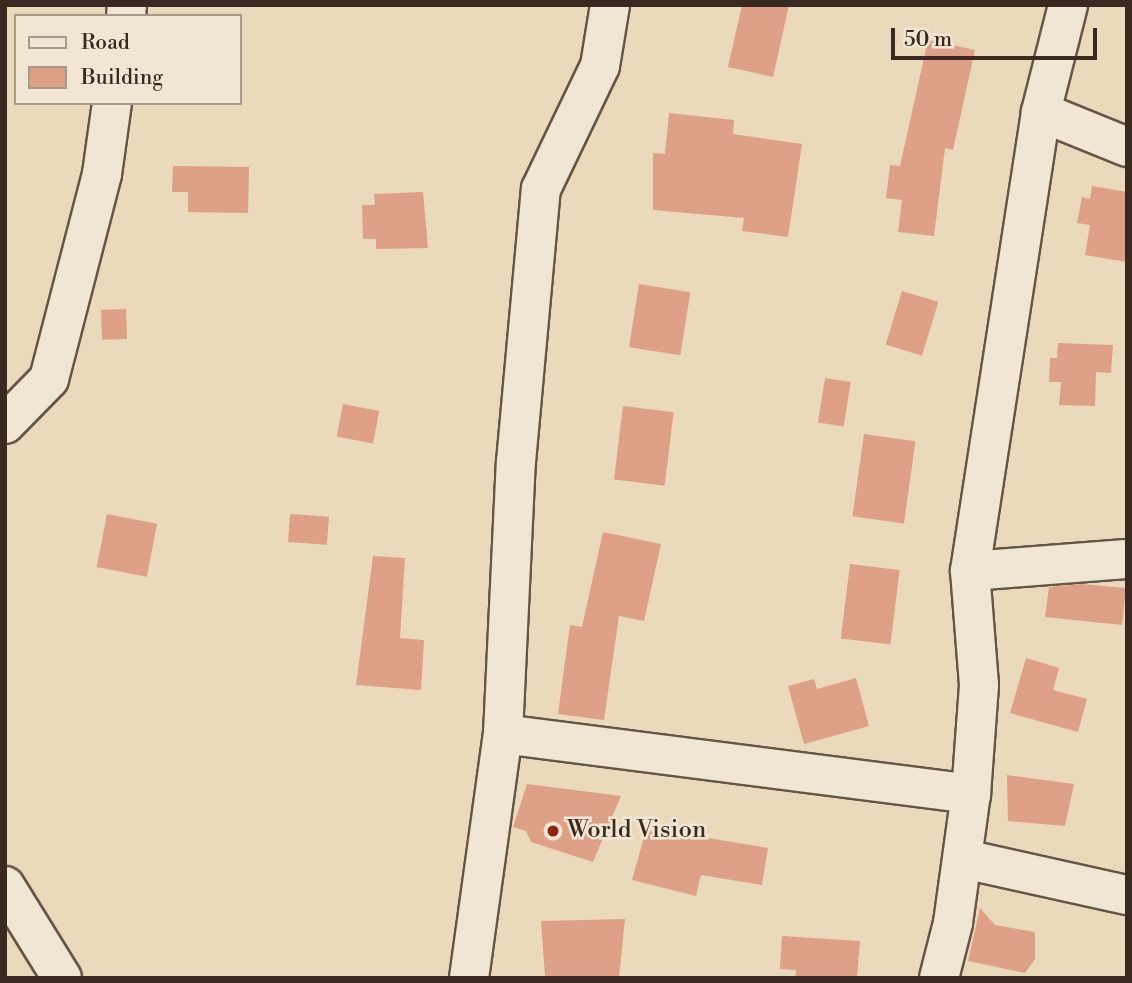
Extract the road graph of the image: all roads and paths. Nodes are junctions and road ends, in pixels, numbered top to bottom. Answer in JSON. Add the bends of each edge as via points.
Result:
{"nodes":[{"id":1,"x":610,"y":5,"type":"edge"},
{"id":2,"x":1069,"y":5,"type":"edge"},
{"id":3,"x":112,"y":105,"type":"edge"},
{"id":4,"x":1041,"y":112,"type":"junction"},
{"id":5,"x":1127,"y":147,"type":"edge"},
{"id":6,"x":5,"y":424,"type":"edge"},
{"id":7,"x":1127,"y":559,"type":"edge"},
{"id":8,"x":970,"y":570,"type":"junction"},
{"id":9,"x":503,"y":734,"type":"junction"},
{"id":10,"x":971,"y":794,"type":"junction"},
{"id":11,"x":964,"y":859,"type":"junction"},
{"id":12,"x":5,"y":887,"type":"edge"},
{"id":13,"x":1127,"y":895,"type":"edge"},
{"id":14,"x":62,"y":978,"type":"edge"},
{"id":15,"x":469,"y":978,"type":"edge"},
{"id":16,"x":939,"y":978,"type":"edge"}],
"edges":[{"from":1,"to":9,"type":"street","via":[[600,66],[541,189],[516,462]]},
{"from":2,"to":4,"type":"street"},
{"from":3,"to":6,"type":"street","via":[[102,174],[48,379]]},
{"from":4,"to":5,"type":"street"},
{"from":4,"to":8,"type":"street"},
{"from":7,"to":8,"type":"street"},
{"from":8,"to":10,"type":"street","via":[[979,685]]},
{"from":9,"to":10,"type":"street"},
{"from":9,"to":15,"type":"street"},
{"from":10,"to":11,"type":"street"},
{"from":11,"to":13,"type":"street"},
{"from":11,"to":16,"type":"street"},
{"from":12,"to":14,"type":"street"}]}
